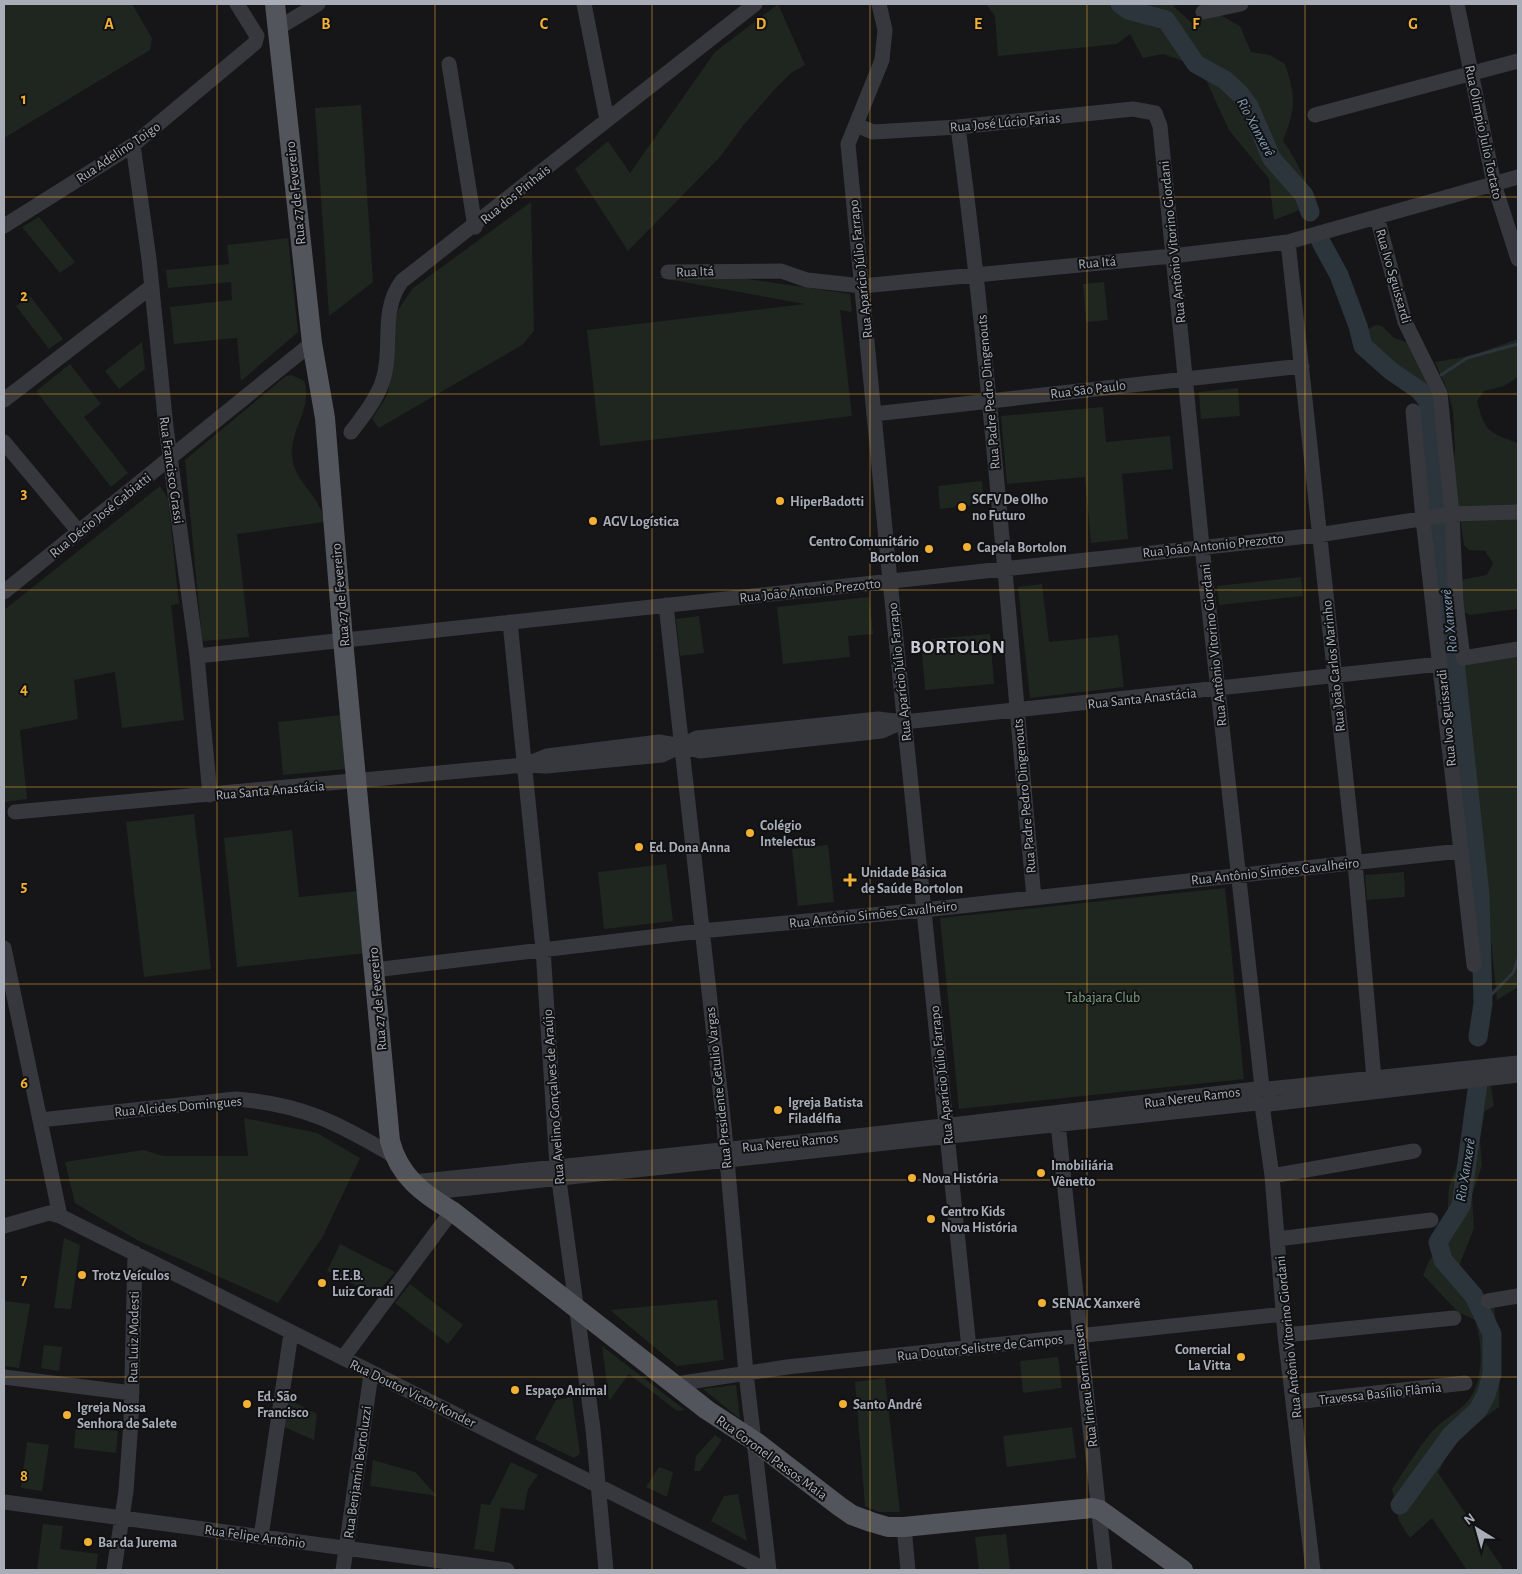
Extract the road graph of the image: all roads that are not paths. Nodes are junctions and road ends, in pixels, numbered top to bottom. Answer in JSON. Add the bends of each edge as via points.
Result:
{"nodes":[{"id":1,"x":237,"y":4,"type":"edge"},
{"id":2,"x":275,"y":4,"type":"edge"},
{"id":3,"x":318,"y":4,"type":"edge"},
{"id":4,"x":584,"y":4,"type":"edge"},
{"id":5,"x":755,"y":4,"type":"edge"},
{"id":6,"x":879,"y":4,"type":"edge"},
{"id":7,"x":1241,"y":4,"type":"edge"},
{"id":8,"x":1457,"y":4,"type":"edge"},
{"id":9,"x":1203,"y":12,"type":"dead end"},
{"id":10,"x":278,"y":28,"type":"junction"},
{"id":11,"x":246,"y":49,"type":"junction"},
{"id":12,"x":279,"y":50,"type":"junction"},
{"id":13,"x":1518,"y":61,"type":"edge"},
{"id":14,"x":449,"y":64,"type":"dead end"},
{"id":15,"x":1471,"y":75,"type":"junction"},
{"id":16,"x":1155,"y":114,"type":"joint"},
{"id":17,"x":1315,"y":115,"type":"dead end"},
{"id":18,"x":608,"y":120,"type":"junction"},
{"id":19,"x":856,"y":125,"type":"junction"},
{"id":20,"x":958,"y":126,"type":"junction"},
{"id":21,"x":133,"y":145,"type":"junction"},
{"id":22,"x":1518,"y":177,"type":"edge"},
{"id":23,"x":1494,"y":184,"type":"junction"},
{"id":24,"x":1377,"y":217,"type":"junction"},
{"id":25,"x":4,"y":226,"type":"edge"},
{"id":26,"x":474,"y":227,"type":"junction"},
{"id":27,"x":1288,"y":242,"type":"junction"},
{"id":28,"x":1172,"y":256,"type":"junction"},
{"id":29,"x":1518,"y":259,"type":"edge"},
{"id":30,"x":668,"y":272,"type":"dead end"},
{"id":31,"x":977,"y":273,"type":"junction"},
{"id":32,"x":862,"y":286,"type":"junction"},
{"id":33,"x":151,"y":287,"type":"junction"},
{"id":34,"x":312,"y":343,"type":"junction"},
{"id":35,"x":1302,"y":366,"type":"junction"},
{"id":36,"x":1186,"y":378,"type":"junction"},
{"id":37,"x":4,"y":400,"type":"edge"},
{"id":38,"x":988,"y":401,"type":"junction"},
{"id":39,"x":1413,"y":411,"type":"dead end"},
{"id":40,"x":874,"y":414,"type":"junction"},
{"id":41,"x":351,"y":432,"type":"dead end"},
{"id":42,"x":4,"y":442,"type":"edge"},
{"id":43,"x":170,"y":457,"type":"junction"},
{"id":44,"x":1518,"y":512,"type":"edge"},
{"id":45,"x":1437,"y":517,"type":"junction"},
{"id":46,"x":79,"y":532,"type":"junction"},
{"id":47,"x":1318,"y":534,"type":"junction"},
{"id":48,"x":1202,"y":546,"type":"junction"},
{"id":49,"x":1006,"y":568,"type":"junction"},
{"id":50,"x":890,"y":581,"type":"junction"},
{"id":51,"x":4,"y":592,"type":"edge"},
{"id":52,"x":666,"y":606,"type":"junction"},
{"id":53,"x":510,"y":622,"type":"junction"},
{"id":54,"x":343,"y":640,"type":"junction"},
{"id":55,"x":1518,"y":649,"type":"edge"},
{"id":56,"x":197,"y":656,"type":"junction"},
{"id":57,"x":1440,"y":664,"type":"junction"},
{"id":58,"x":1334,"y":675,"type":"junction"},
{"id":59,"x":1218,"y":690,"type":"junction"},
{"id":60,"x":1016,"y":710,"type":"junction"},
{"id":61,"x":904,"y":722,"type":"junction"},
{"id":62,"x":681,"y":746,"type":"junction"},
{"id":63,"x":525,"y":765,"type":"junction"},
{"id":64,"x":357,"y":782,"type":"junction"},
{"id":65,"x":210,"y":795,"type":"junction"},
{"id":66,"x":15,"y":812,"type":"dead end"},
{"id":67,"x":1460,"y":851,"type":"junction"},
{"id":68,"x":1355,"y":863,"type":"junction"},
{"id":69,"x":1238,"y":875,"type":"junction"},
{"id":70,"x":1034,"y":898,"type":"junction"},
{"id":71,"x":924,"y":910,"type":"junction"},
{"id":72,"x":701,"y":931,"type":"junction"},
{"id":73,"x":4,"y":948,"type":"edge"},
{"id":74,"x":543,"y":949,"type":"junction"},
{"id":75,"x":1474,"y":965,"type":"dead end"},
{"id":76,"x":374,"y":970,"type":"junction"},
{"id":77,"x":10,"y":1016,"type":"edge"},
{"id":78,"x":1518,"y":1063,"type":"edge"},
{"id":79,"x":1459,"y":1075,"type":"junction"},
{"id":80,"x":1518,"y":1075,"type":"edge"},
{"id":81,"x":1374,"y":1084,"type":"junction"},
{"id":82,"x":1262,"y":1096,"type":"junction"},
{"id":83,"x":1057,"y":1119,"type":"junction"},
{"id":84,"x":40,"y":1120,"type":"junction"},
{"id":85,"x":947,"y":1130,"type":"junction"},
{"id":86,"x":1414,"y":1151,"type":"dead end"},
{"id":87,"x":725,"y":1155,"type":"junction"},
{"id":88,"x":394,"y":1156,"type":"junction"},
{"id":89,"x":558,"y":1173,"type":"junction"},
{"id":90,"x":1272,"y":1176,"type":"junction"},
{"id":91,"x":418,"y":1188,"type":"junction"},
{"id":92,"x":452,"y":1211,"type":"junction"},
{"id":93,"x":60,"y":1216,"type":"junction"},
{"id":94,"x":1432,"y":1220,"type":"dead end"},
{"id":95,"x":4,"y":1226,"type":"edge"},
{"id":96,"x":1278,"y":1239,"type":"junction"},
{"id":97,"x":135,"y":1253,"type":"junction"},
{"id":98,"x":1518,"y":1296,"type":"edge"},
{"id":99,"x":1488,"y":1301,"type":"dead end"},
{"id":100,"x":578,"y":1308,"type":"junction"},
{"id":101,"x":1284,"y":1314,"type":"junction"},
{"id":102,"x":1454,"y":1318,"type":"dead end"},
{"id":103,"x":291,"y":1333,"type":"junction"},
{"id":104,"x":1285,"y":1335,"type":"junction"},
{"id":105,"x":1080,"y":1337,"type":"junction"},
{"id":106,"x":969,"y":1348,"type":"junction"},
{"id":107,"x":342,"y":1358,"type":"junction"},
{"id":108,"x":746,"y":1373,"type":"junction"},
{"id":109,"x":371,"y":1374,"type":"junction"},
{"id":110,"x":4,"y":1377,"type":"edge"},
{"id":111,"x":1465,"y":1383,"type":"dead end"},
{"id":112,"x":676,"y":1384,"type":"junction"},
{"id":113,"x":132,"y":1393,"type":"junction"},
{"id":114,"x":1295,"y":1402,"type":"junction"},
{"id":115,"x":756,"y":1442,"type":"junction"},
{"id":116,"x":596,"y":1484,"type":"junction"},
{"id":117,"x":4,"y":1502,"type":"edge"},
{"id":118,"x":1100,"y":1510,"type":"junction"},
{"id":119,"x":121,"y":1518,"type":"junction"},
{"id":120,"x":904,"y":1527,"type":"junction"},
{"id":121,"x":261,"y":1537,"type":"junction"},
{"id":122,"x":346,"y":1549,"type":"junction"},
{"id":123,"x":114,"y":1570,"type":"edge"},
{"id":124,"x":343,"y":1570,"type":"edge"},
{"id":125,"x":507,"y":1570,"type":"edge"},
{"id":126,"x":606,"y":1570,"type":"edge"},
{"id":127,"x":768,"y":1570,"type":"edge"},
{"id":128,"x":908,"y":1570,"type":"edge"},
{"id":129,"x":1104,"y":1570,"type":"edge"},
{"id":130,"x":1183,"y":1570,"type":"edge"},
{"id":131,"x":1313,"y":1570,"type":"edge"}],
"edges":[{"from":1,"to":11,"type":"street","name":"Rua Adelino Toigo","via":[[258,36]]},
{"from":2,"to":10,"type":"main road","name":"Rua 27 de Fevereiro"},
{"from":3,"to":10,"type":"street"},
{"from":4,"to":18,"type":"street"},
{"from":5,"to":18,"type":"street","name":"Rua dos Pinhais"},
{"from":6,"to":19,"type":"street","name":"Rua Aparício Júlio Farrapo","via":[[886,30],[882,60]]},
{"from":7,"to":9,"type":"street"},
{"from":8,"to":15,"type":"street","name":"Rua Olimpio Julio Tortato"},
{"from":10,"to":12,"type":"main road","name":"Rua 27 de Fevereiro"},
{"from":11,"to":12,"type":"street","via":[[266,46]]},
{"from":11,"to":21,"type":"street","name":"Rua Adelino Toigo"},
{"from":12,"to":34,"type":"main road","name":"Rua 27 de Fevereiro"},
{"from":13,"to":15,"type":"street"},
{"from":14,"to":26,"type":"street"},
{"from":15,"to":17,"type":"street"},
{"from":15,"to":23,"type":"street","name":"Rua Olimpio Julio Tortato"},
{"from":16,"to":20,"type":"street","name":"Rua José Lúcio Farias","via":[[1133,109]]},
{"from":16,"to":28,"type":"street","name":"Rua Antônio Vitorino Giordani","via":[[1160,126]]},
{"from":18,"to":26,"type":"street","name":"Rua dos Pinhais"},
{"from":19,"to":20,"type":"street","name":"Rua José Lúcio Farias","via":[[872,132]]},
{"from":19,"to":32,"type":"street","name":"Rua Aparício Júlio Farrapo","via":[[848,144]]},
{"from":20,"to":31,"type":"street","name":"Rua Padre Pedro Dingenouts"},
{"from":21,"to":25,"type":"street","name":"Rua Adelino Toigo"},
{"from":21,"to":33,"type":"street","name":"Rua Francisco Grassi"},
{"from":22,"to":23,"type":"street","name":"Rua Itá"},
{"from":23,"to":24,"type":"street","name":"Rua Itá"},
{"from":23,"to":29,"type":"street","name":"Rua Olimpio Julio Tortato"},
{"from":24,"to":27,"type":"street","name":"Rua Itá"},
{"from":24,"to":45,"type":"street","name":"Rua Ivo Sguissardi","via":[[1405,322],[1440,393]]},
{"from":26,"to":41,"type":"street","name":"Rua dos Pinhais","via":[[396,290],[389,319],[382,382]]},
{"from":27,"to":28,"type":"street","name":"Rua Itá"},
{"from":27,"to":35,"type":"street","name":"Rua João Carlos Marinho"},
{"from":28,"to":31,"type":"street","name":"Rua Itá"},
{"from":28,"to":36,"type":"street","name":"Rua Antônio Vitorino Giordani"},
{"from":30,"to":32,"type":"street","name":"Rua Itá","via":[[781,271],[807,280]]},
{"from":31,"to":32,"type":"street","name":"Rua Itá"},
{"from":31,"to":38,"type":"street","name":"Rua Padre Pedro Dingenouts"},
{"from":32,"to":40,"type":"street","name":"Rua Aparício Júlio Farrapo"},
{"from":33,"to":37,"type":"street"},
{"from":33,"to":43,"type":"street","name":"Rua Francisco Grassi"},
{"from":34,"to":43,"type":"street","name":"Rua Décio José Gabiatti"},
{"from":34,"to":54,"type":"main road","name":"Rua 27 de Fevereiro","via":[[325,418]]},
{"from":35,"to":36,"type":"street","name":"Rua São Paulo"},
{"from":35,"to":47,"type":"street","name":"Rua João Carlos Marinho"},
{"from":36,"to":38,"type":"street","name":"Rua São Paulo"},
{"from":36,"to":48,"type":"street","name":"Rua Antônio Vitorino Giordani"},
{"from":38,"to":40,"type":"street","name":"Rua São Paulo"},
{"from":38,"to":49,"type":"street","name":"Rua Padre Pedro Dingenouts"},
{"from":39,"to":45,"type":"street","name":"Rua Ivo Sguissardi"},
{"from":40,"to":50,"type":"street","name":"Rua Aparício Júlio Farrapo"},
{"from":42,"to":46,"type":"street"},
{"from":43,"to":46,"type":"street","name":"Rua Décio José Gabiatti"},
{"from":43,"to":56,"type":"street","name":"Rua Francisco Grassi"},
{"from":44,"to":45,"type":"street","name":"Rua João Antonio Prezotto"},
{"from":45,"to":47,"type":"street","name":"Rua João Antonio Prezotto"},
{"from":45,"to":55,"type":"street","name":"Rua Ivo Sguissardi","via":[[1456,603],[1463,658]]},
{"from":45,"to":57,"type":"street","name":"Rua Ivo Sguissardi"},
{"from":46,"to":51,"type":"street","name":"Rua Décio José Gabiatti"},
{"from":47,"to":48,"type":"street","name":"Rua João Antonio Prezotto"},
{"from":47,"to":58,"type":"street","name":"Rua João Carlos Marinho"},
{"from":48,"to":49,"type":"street","name":"Rua João Antonio Prezotto"},
{"from":48,"to":59,"type":"street","name":"Rua Antônio Vitorino Giordani"},
{"from":49,"to":50,"type":"street","name":"Rua João Antonio Prezotto"},
{"from":49,"to":60,"type":"street","name":"Rua Padre Pedro Dingenouts"},
{"from":50,"to":52,"type":"street","name":"Rua João Antonio Prezotto"},
{"from":50,"to":61,"type":"street","name":"Rua Aparício Júlio Farrapo"},
{"from":52,"to":53,"type":"street","name":"Rua João Antonio Prezotto"},
{"from":52,"to":62,"type":"street","name":"Rua Presidente Getulio Vargas"},
{"from":53,"to":54,"type":"street","name":"Rua João Antonio Prezotto"},
{"from":53,"to":63,"type":"street","name":"Rua Avelino Gonçalves de Araújo"},
{"from":54,"to":56,"type":"street","name":"Rua João Antonio Prezotto"},
{"from":54,"to":64,"type":"main road","name":"Rua 27 de Fevereiro"},
{"from":56,"to":65,"type":"street","name":"Rua Francisco Grassi"},
{"from":57,"to":58,"type":"street","name":"Rua Santa Anastácia"},
{"from":57,"to":67,"type":"street","name":"Rua Ivo Sguissardi"},
{"from":58,"to":59,"type":"street","name":"Rua Santa Anastácia"},
{"from":58,"to":68,"type":"street","name":"Rua João Carlos Marinho"},
{"from":59,"to":60,"type":"street","name":"Rua Santa Anastácia"},
{"from":59,"to":69,"type":"street","name":"Rua Antônio Vitorino Giordani"},
{"from":60,"to":61,"type":"street","name":"Rua Santa Anastácia"},
{"from":60,"to":70,"type":"street","name":"Rua Padre Pedro Dingenouts"},
{"from":61,"to":62,"type":"street","name":"Rua Santa Anastácia","via":[[878,719],[840,729],[793,734],[744,739],[697,738]]},
{"from":61,"to":71,"type":"street","name":"Rua Aparício Júlio Farrapo"},
{"from":62,"to":63,"type":"street","name":"Rua Santa Anastácia","via":[[659,742],[625,753],[547,756]]},
{"from":62,"to":72,"type":"street","name":"Rua Presidente Getulio Vargas"},
{"from":63,"to":64,"type":"street","name":"Rua Santa Anastácia"},
{"from":63,"to":74,"type":"street","name":"Rua Avelino Gonçalves de Araújo"},
{"from":64,"to":65,"type":"street","name":"Rua Santa Anastácia"},
{"from":64,"to":76,"type":"main road","name":"Rua 27 de Fevereiro"},
{"from":65,"to":66,"type":"street","name":"Rua Santa Anastácia"},
{"from":67,"to":68,"type":"street","name":"Rua Antônio Simões Cavalheiro"},
{"from":67,"to":75,"type":"street","name":"Rua Ivo Sguissardi"},
{"from":68,"to":69,"type":"street","name":"Rua Antônio Simões Cavalheiro"},
{"from":68,"to":81,"type":"street","name":"Rua João Carlos Marinho"},
{"from":69,"to":70,"type":"street","name":"Rua Antônio Simões Cavalheiro"},
{"from":69,"to":82,"type":"street","name":"Rua Antônio Vitorino Giordani"},
{"from":70,"to":71,"type":"street","name":"Rua Antônio Simões Cavalheiro"},
{"from":71,"to":72,"type":"street","name":"Rua Antônio Simões Cavalheiro"},
{"from":71,"to":85,"type":"street","name":"Rua Aparício Júlio Farrapo"},
{"from":72,"to":74,"type":"street","name":"Rua Antônio Simões Cavalheiro"},
{"from":72,"to":87,"type":"street","name":"Rua Presidente Getulio Vargas"},
{"from":73,"to":77,"type":"street"},
{"from":74,"to":76,"type":"street","name":"Rua Antônio Simões Cavalheiro"},
{"from":74,"to":89,"type":"street","name":"Rua Avelino Gonçalves de Araújo"},
{"from":76,"to":88,"type":"main road","name":"Rua 27 de Fevereiro"},
{"from":77,"to":84,"type":"street"},
{"from":78,"to":79,"type":"street","name":"Rua Nereu Ramos"},
{"from":79,"to":80,"type":"street","name":"Rua Nereu Ramos"},
{"from":79,"to":81,"type":"street","name":"Rua Nereu Ramos"},
{"from":81,"to":82,"type":"street","name":"Rua Nereu Ramos"},
{"from":82,"to":83,"type":"street","name":"Rua Nereu Ramos"},
{"from":82,"to":90,"type":"street","name":"Rua Antônio Vitorino Giordani"},
{"from":83,"to":85,"type":"street","name":"Rua Nereu Ramos"},
{"from":83,"to":105,"type":"street","name":"Rua Irineu Bornhausen"},
{"from":84,"to":88,"type":"street","name":"Rua Alcides Domingues","via":[[236,1099],[265,1101],[312,1113]]},
{"from":84,"to":93,"type":"street"},
{"from":85,"to":87,"type":"street","name":"Rua Nereu Ramos"},
{"from":85,"to":106,"type":"street","name":"Rua Aparício Júlio Farrapo"},
{"from":86,"to":90,"type":"street"},
{"from":87,"to":89,"type":"street","name":"Rua Nereu Ramos"},
{"from":87,"to":108,"type":"street","name":"Rua Presidente Getulio Vargas"},
{"from":88,"to":91,"type":"main road","name":"Rua 27 de Fevereiro"},
{"from":89,"to":91,"type":"street","name":"Rua Nereu Ramos"},
{"from":89,"to":100,"type":"street","name":"Rua Avelino Gonçalves de Araújo"},
{"from":90,"to":96,"type":"street","name":"Rua Antônio Vitorino Giordani"},
{"from":91,"to":92,"type":"main road","name":"Rua Coronel Passos Maia"},
{"from":92,"to":100,"type":"main road","name":"Rua Coronel Passos Maia"},
{"from":92,"to":107,"type":"street"},
{"from":93,"to":95,"type":"street","via":[[49,1213]]},
{"from":93,"to":97,"type":"street","name":"Rua Doutor Victor Konder"},
{"from":94,"to":96,"type":"street"},
{"from":96,"to":101,"type":"street","name":"Rua Antônio Vitorino Giordani"},
{"from":97,"to":103,"type":"street","name":"Rua Doutor Victor Konder"},
{"from":97,"to":113,"type":"street","name":"Rua Luiz Modesti"},
{"from":98,"to":99,"type":"street"},
{"from":100,"to":112,"type":"main road","name":"Rua Coronel Passos Maia"},
{"from":100,"to":116,"type":"street","name":"Rua Avelino Gonçalves de Araújo"},
{"from":101,"to":104,"type":"street","name":"Rua Antônio Vitorino Giordani"},
{"from":101,"to":105,"type":"street","name":"Rua Doutor Selistre de Campos"},
{"from":102,"to":104,"type":"street"},
{"from":103,"to":107,"type":"street","name":"Rua Doutor Victor Konder"},
{"from":103,"to":121,"type":"street"},
{"from":104,"to":114,"type":"street","name":"Rua Antônio Vitorino Giordani"},
{"from":105,"to":106,"type":"street","name":"Rua Doutor Selistre de Campos"},
{"from":105,"to":118,"type":"street","name":"Rua Irineu Bornhausen"},
{"from":106,"to":108,"type":"street","name":"Rua Doutor Selistre de Campos"},
{"from":107,"to":109,"type":"street","name":"Rua Doutor Victor Konder"},
{"from":108,"to":112,"type":"street","name":"Rua Doutor Selistre de Campos"},
{"from":108,"to":115,"type":"street","name":"Rua Presidente Getulio Vargas"},
{"from":109,"to":116,"type":"street","name":"Rua Doutor Victor Konder"},
{"from":109,"to":122,"type":"street","name":"Rua Benjamin Bortoluzzi"},
{"from":110,"to":113,"type":"street"},
{"from":111,"to":114,"type":"street","name":"Travessa Basílio Flâmia"},
{"from":112,"to":115,"type":"main road","name":"Rua Coronel Passos Maia","via":[[707,1410]]},
{"from":113,"to":119,"type":"street","name":"Rua Luiz Modesti"},
{"from":114,"to":131,"type":"street","name":"Rua Antônio Vitorino Giordani"},
{"from":115,"to":120,"type":"main road","name":"Rua Coronel Passos Maia","via":[[852,1516],[888,1527]]},
{"from":115,"to":127,"type":"street","name":"Rua Presidente Getulio Vargas"},
{"from":116,"to":126,"type":"street","name":"Rua Avelino Gonçalves de Araújo"},
{"from":116,"to":127,"type":"street","name":"Rua Doutor Victor Konder"},
{"from":117,"to":119,"type":"street","name":"Rua Felipe Antônio"},
{"from":118,"to":120,"type":"main road","name":"Rua Coronel Passos Maia","via":[[1092,1508]]},
{"from":118,"to":129,"type":"street","name":"Rua Irineu Bornhausen"},
{"from":118,"to":130,"type":"main road"},
{"from":119,"to":121,"type":"street","name":"Rua Felipe Antônio"},
{"from":119,"to":123,"type":"street","name":"Rua Luiz Modesti"},
{"from":120,"to":128,"type":"street"},
{"from":121,"to":122,"type":"street","name":"Rua Felipe Antônio"},
{"from":122,"to":124,"type":"street","name":"Rua Benjamin Bortoluzzi"},
{"from":122,"to":125,"type":"street","name":"Rua Felipe Antônio"}]}
